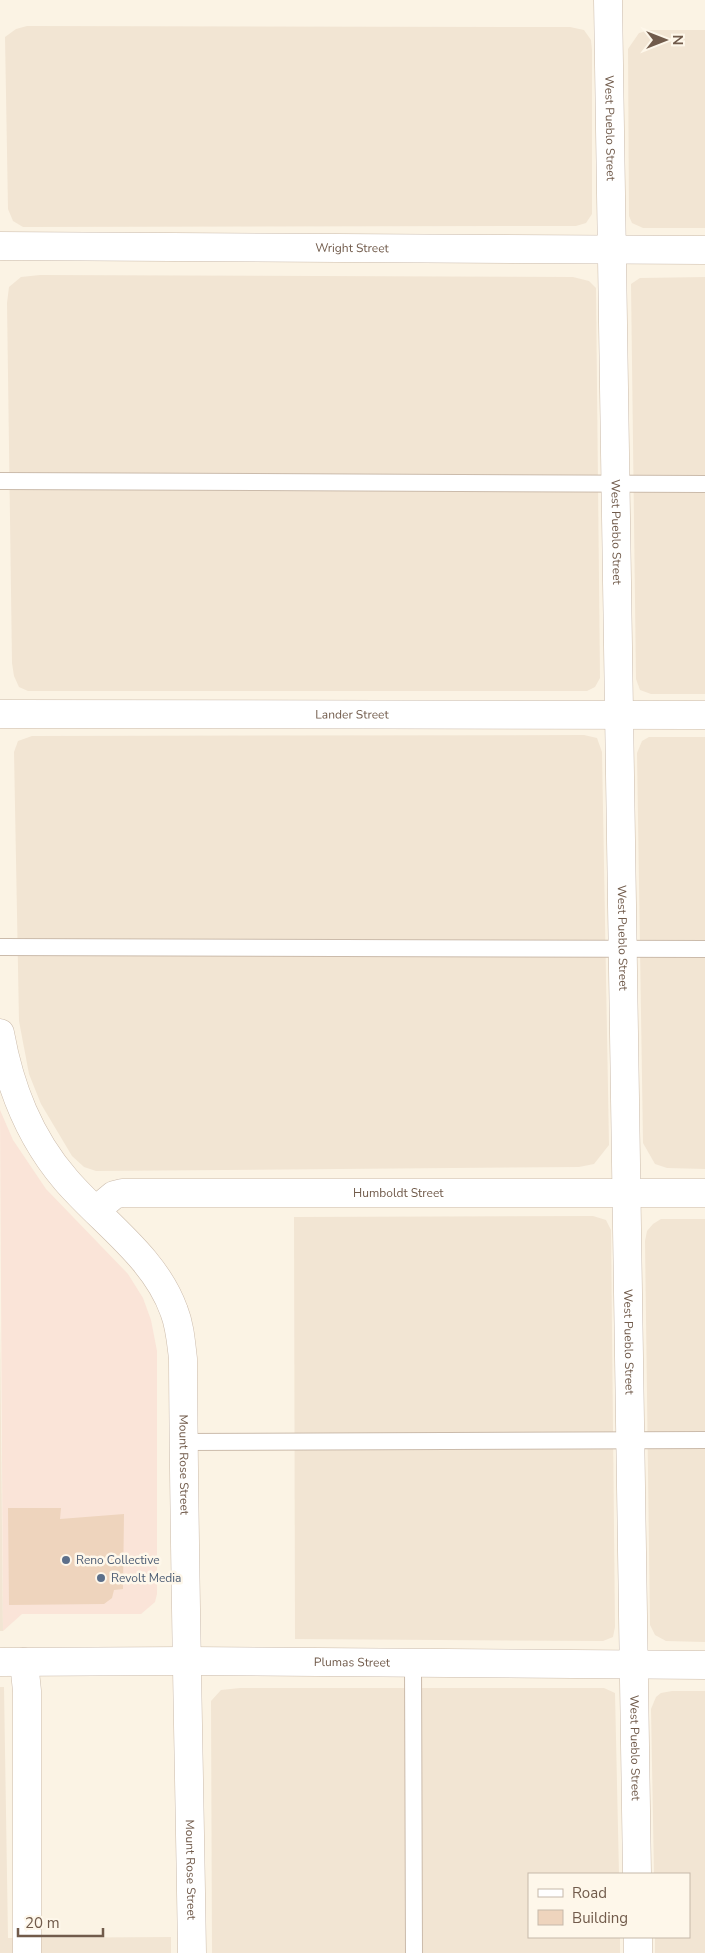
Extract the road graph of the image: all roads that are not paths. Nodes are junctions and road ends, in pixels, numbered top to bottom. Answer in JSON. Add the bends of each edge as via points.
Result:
{"nodes":[{"id":1,"x":608,"y":0,"type":"edge"},
{"id":2,"x":0,"y":246,"type":"edge"},
{"id":3,"x":612,"y":250,"type":"junction"},
{"id":4,"x":705,"y":250,"type":"edge"},
{"id":5,"x":0,"y":481,"type":"edge"},
{"id":6,"x":616,"y":484,"type":"junction"},
{"id":7,"x":705,"y":484,"type":"edge"},
{"id":8,"x":0,"y":714,"type":"edge"},
{"id":9,"x":619,"y":715,"type":"junction"},
{"id":10,"x":705,"y":715,"type":"edge"},
{"id":11,"x":0,"y":948,"type":"edge"},
{"id":12,"x":623,"y":949,"type":"junction"},
{"id":13,"x":705,"y":949,"type":"edge"},
{"id":14,"x":0,"y":1033,"type":"edge"},
{"id":15,"x":627,"y":1193,"type":"junction"},
{"id":16,"x":705,"y":1193,"type":"edge"},
{"id":17,"x":96,"y":1210,"type":"junction"},
{"id":18,"x":630,"y":1440,"type":"junction"},
{"id":19,"x":705,"y":1440,"type":"edge"},
{"id":20,"x":183,"y":1442,"type":"junction"},
{"id":21,"x":188,"y":1661,"type":"junction"},
{"id":22,"x":12,"y":1662,"type":"edge"},
{"id":23,"x":413,"y":1663,"type":"junction"},
{"id":24,"x":634,"y":1664,"type":"junction"},
{"id":25,"x":705,"y":1665,"type":"edge"},
{"id":26,"x":637,"y":1873,"type":"edge"},
{"id":27,"x":638,"y":1938,"type":"edge"},
{"id":28,"x":27,"y":1953,"type":"edge"},
{"id":29,"x":192,"y":1953,"type":"edge"},
{"id":30,"x":414,"y":1953,"type":"edge"},
{"id":31,"x":638,"y":1953,"type":"edge"}],
"edges":[{"from":1,"to":3,"type":"street","name":"West Pueblo Street"},
{"from":2,"to":3,"type":"street","name":"Wright Street"},
{"from":3,"to":4,"type":"street","name":"Wright Street"},
{"from":3,"to":6,"type":"street","name":"West Pueblo Street"},
{"from":5,"to":6,"type":"lane"},
{"from":6,"to":7,"type":"lane"},
{"from":6,"to":9,"type":"street","name":"West Pueblo Street"},
{"from":8,"to":9,"type":"street","name":"Lander Street"},
{"from":9,"to":10,"type":"street","name":"Lander Street"},
{"from":9,"to":12,"type":"street","name":"West Pueblo Street"},
{"from":11,"to":12,"type":"lane"},
{"from":12,"to":13,"type":"lane"},
{"from":12,"to":15,"type":"street","name":"West Pueblo Street"},
{"from":14,"to":17,"type":"street","name":"Mount Rose Street","via":[[6,1067],[31,1129],[66,1180]]},
{"from":15,"to":16,"type":"street","name":"Humboldt Street"},
{"from":15,"to":17,"type":"street","name":"Humboldt Street","via":[[122,1193],[114,1195]]},
{"from":15,"to":18,"type":"street","name":"West Pueblo Street"},
{"from":17,"to":20,"type":"street","name":"Mount Rose Street","via":[[146,1263],[174,1309],[182,1359]]},
{"from":18,"to":19,"type":"lane"},
{"from":18,"to":20,"type":"lane"},
{"from":18,"to":24,"type":"street","name":"West Pueblo Street"},
{"from":20,"to":21,"type":"street","name":"Mount Rose Street","via":[[184,1600]]},
{"from":21,"to":22,"type":"street","name":"Plumas Street"},
{"from":21,"to":23,"type":"street","name":"Plumas Street"},
{"from":21,"to":29,"type":"street","name":"Mount Rose Street"},
{"from":22,"to":28,"type":"street","via":[[27,1691]]},
{"from":23,"to":24,"type":"street","name":"Plumas Street"},
{"from":23,"to":30,"type":"lane"},
{"from":24,"to":25,"type":"street","name":"Plumas Street"},
{"from":24,"to":26,"type":"street","name":"West Pueblo Street"},
{"from":27,"to":31,"type":"street"}]}
